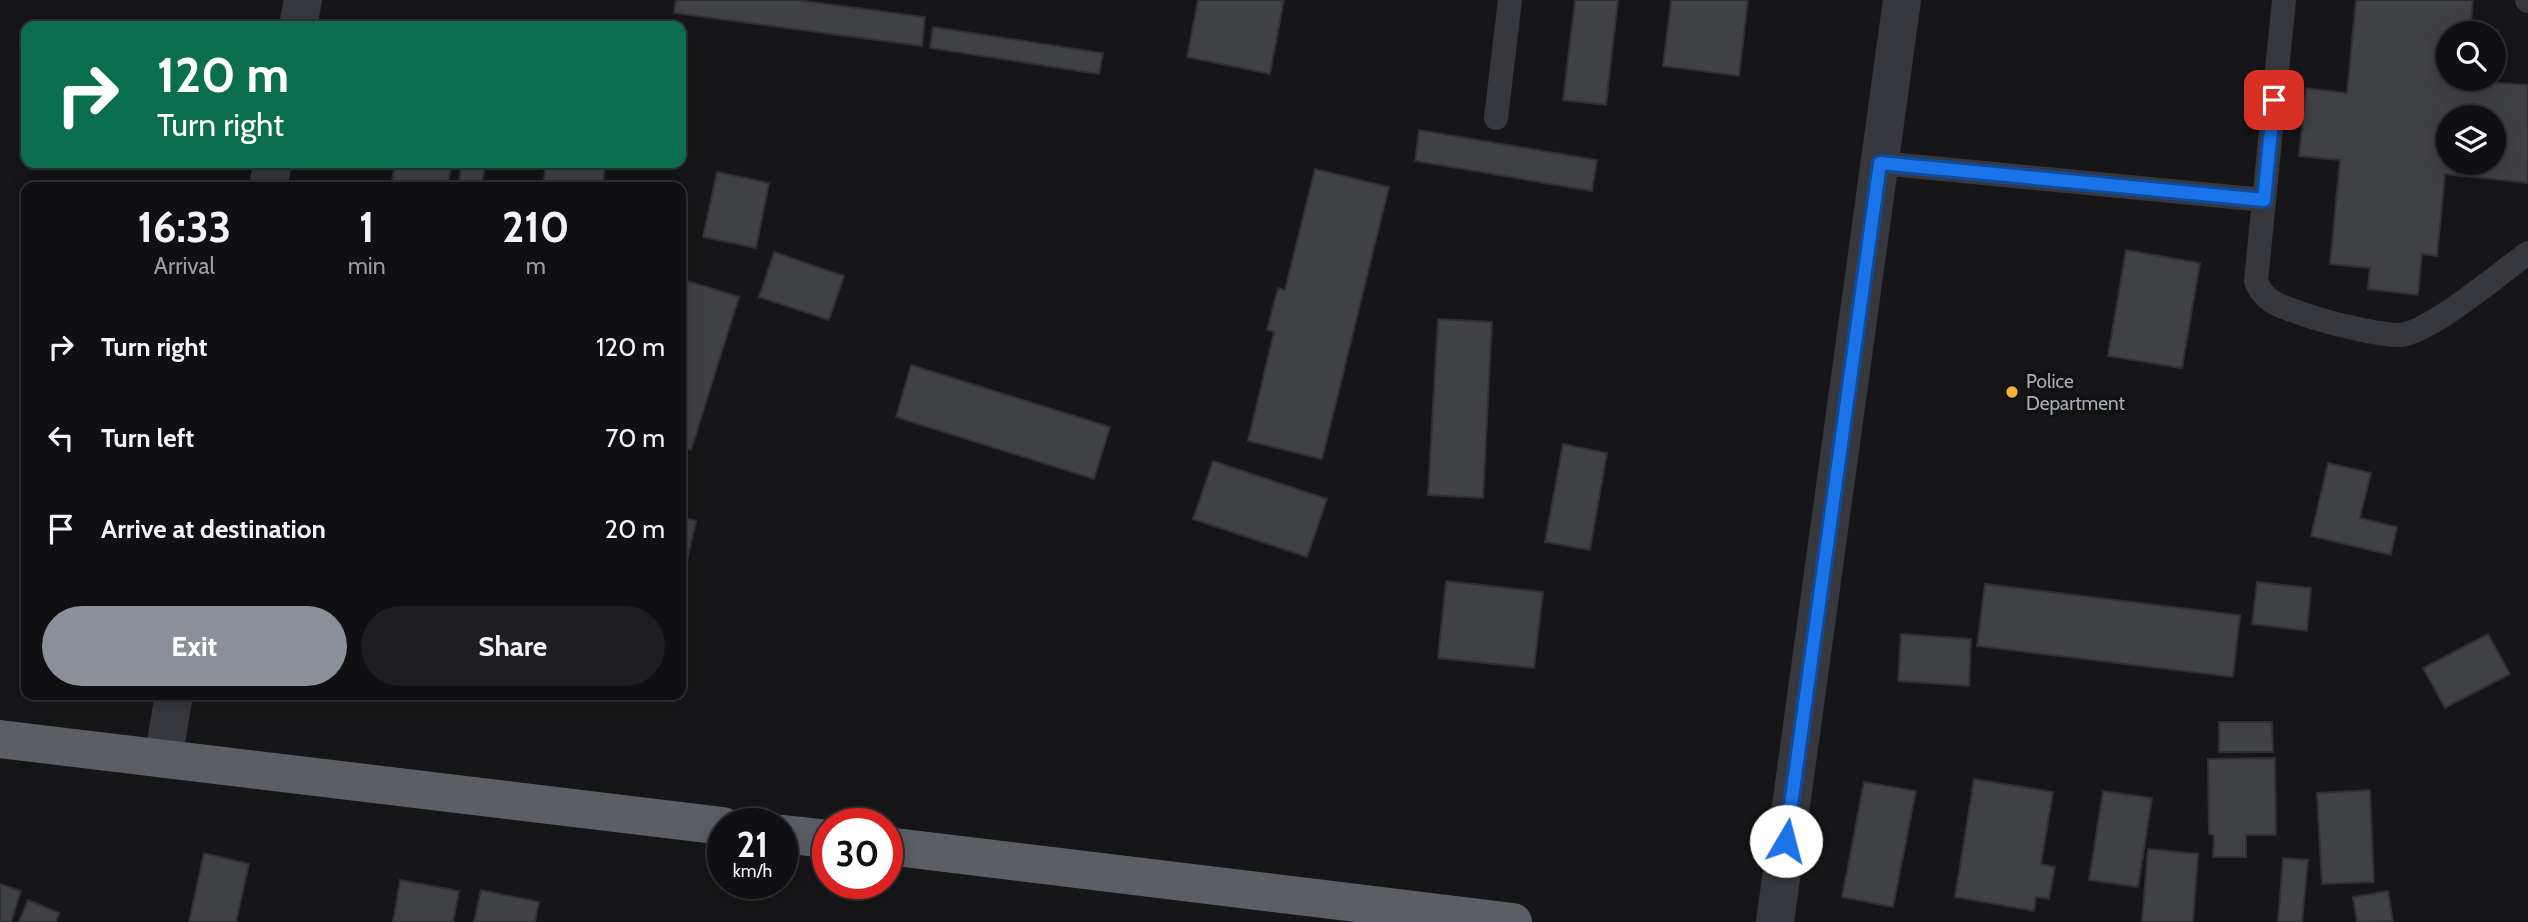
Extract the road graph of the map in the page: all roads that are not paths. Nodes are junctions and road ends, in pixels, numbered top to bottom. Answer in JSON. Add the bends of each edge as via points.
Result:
{"nodes":[{"id":1,"x":303,"y":0,"type":"edge"},
{"id":2,"x":1510,"y":0,"type":"edge"},
{"id":3,"x":1902,"y":0,"type":"edge"},
{"id":4,"x":2284,"y":0,"type":"edge"},
{"id":5,"x":299,"y":21,"type":"edge"},
{"id":6,"x":1496,"y":118,"type":"dead end"},
{"id":7,"x":1880,"y":163,"type":"junction"},
{"id":8,"x":2264,"y":200,"type":"junction"},
{"id":9,"x":2528,"y":253,"type":"edge"},
{"id":10,"x":173,"y":700,"type":"edge"},
{"id":11,"x":0,"y":739,"type":"edge"},
{"id":12,"x":163,"y":759,"type":"junction"},
{"id":13,"x":707,"y":824,"type":"edge"},
{"id":14,"x":903,"y":848,"type":"edge"},
{"id":15,"x":1513,"y":922,"type":"edge"},
{"id":16,"x":1775,"y":922,"type":"edge"}],
"edges":[{"from":1,"to":5,"type":"street"},
{"from":2,"to":6,"type":"lane"},
{"from":3,"to":7,"type":"street"},
{"from":4,"to":8,"type":"lane"},
{"from":7,"to":8,"type":"lane"},
{"from":7,"to":16,"type":"street"},
{"from":8,"to":9,"type":"lane","via":[[2256,281],[2260,294],[2272,303],[2321,320],[2401,335],[2425,327]]},
{"from":10,"to":12,"type":"street"},
{"from":11,"to":12,"type":"highway"},
{"from":12,"to":13,"type":"highway"},
{"from":14,"to":15,"type":"highway"}]}
